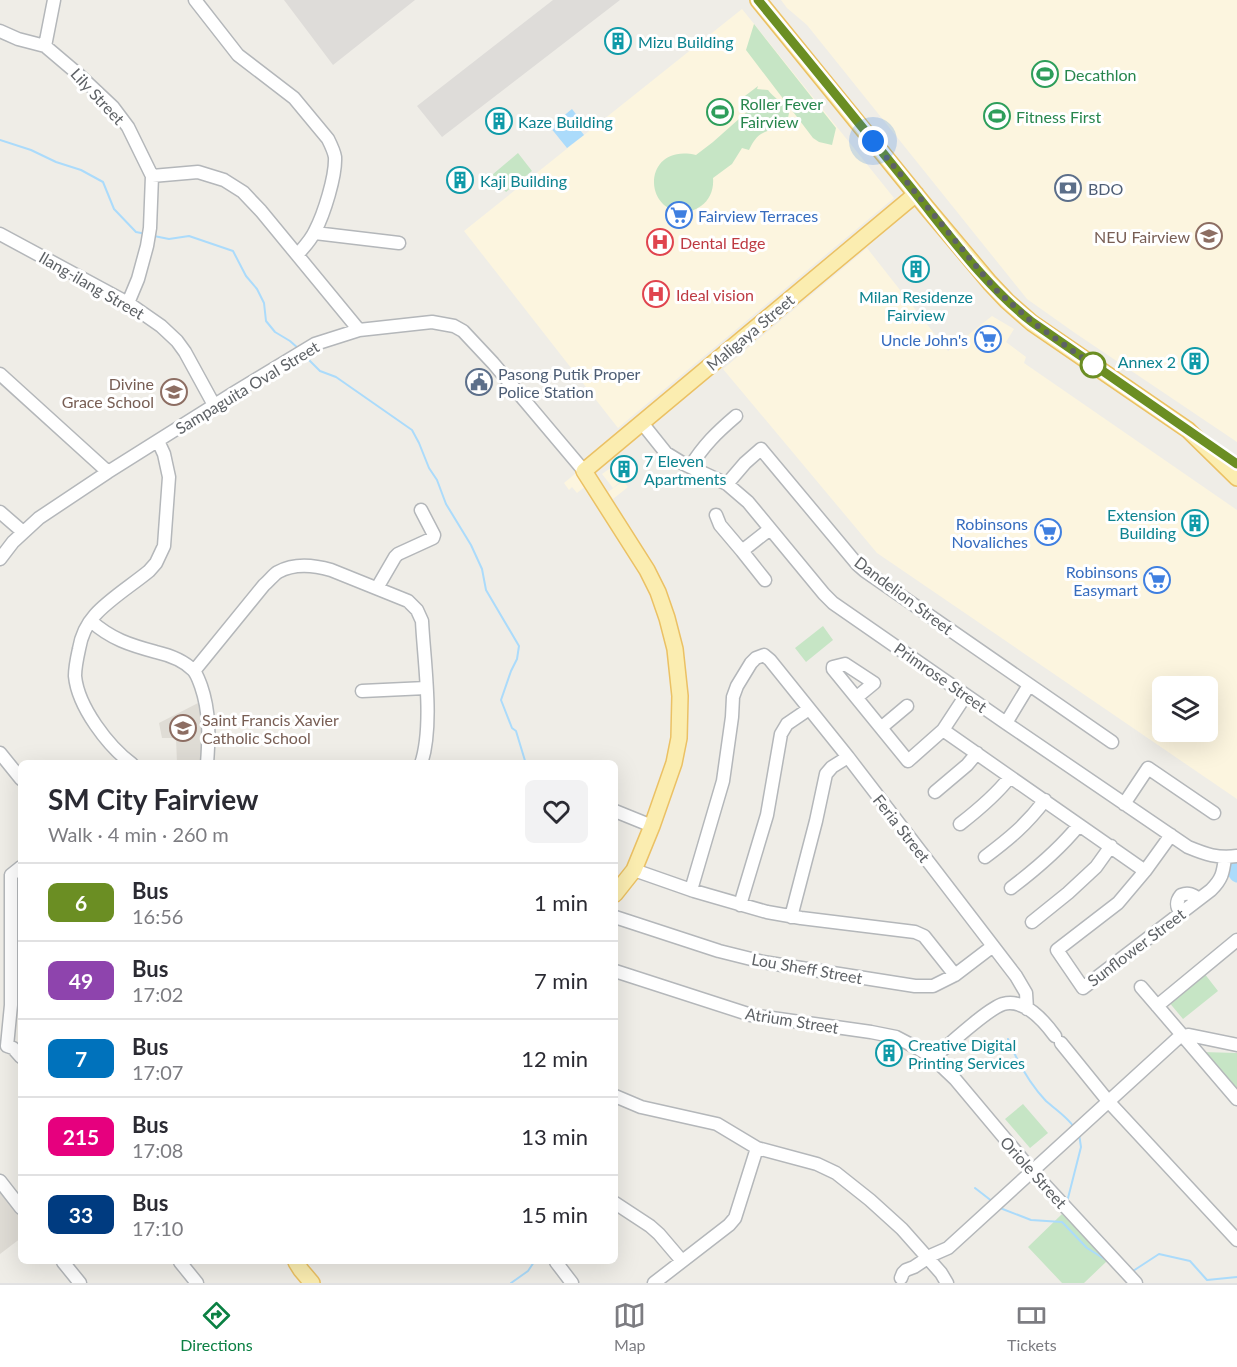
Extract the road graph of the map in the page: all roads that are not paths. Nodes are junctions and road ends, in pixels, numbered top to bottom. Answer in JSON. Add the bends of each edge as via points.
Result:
{"nodes":[{"id":1,"x":54,"y":0,"type":"edge"},
{"id":2,"x":195,"y":0,"type":"edge"},
{"id":3,"x":758,"y":0,"type":"edge"},
{"id":4,"x":0,"y":31,"type":"edge"},
{"id":5,"x":45,"y":46,"type":"junction"},
{"id":6,"x":152,"y":176,"type":"junction"},
{"id":7,"x":916,"y":194,"type":"junction"},
{"id":8,"x":315,"y":232,"type":"junction"},
{"id":9,"x":0,"y":234,"type":"edge"},
{"id":10,"x":399,"y":243,"type":"dead end"},
{"id":11,"x":298,"y":255,"type":"junction"},
{"id":12,"x":128,"y":303,"type":"junction"},
{"id":13,"x":359,"y":330,"type":"junction"},
{"id":14,"x":0,"y":374,"type":"edge"},
{"id":15,"x":214,"y":405,"type":"junction"},
{"id":16,"x":736,"y":416,"type":"dead end"},
{"id":17,"x":644,"y":420,"type":"junction"},
{"id":18,"x":1188,"y":430,"type":"junction"},
{"id":19,"x":158,"y":441,"type":"junction"},
{"id":20,"x":1237,"y":464,"type":"edge"},
{"id":21,"x":690,"y":467,"type":"junction"},
{"id":22,"x":584,"y":471,"type":"junction"},
{"id":23,"x":108,"y":472,"type":"junction"},
{"id":24,"x":1237,"y":478,"type":"edge"},
{"id":25,"x":728,"y":484,"type":"junction"},
{"id":26,"x":421,"y":510,"type":"dead end"},
{"id":27,"x":0,"y":512,"type":"edge"},
{"id":28,"x":716,"y":516,"type":"dead end"},
{"id":29,"x":770,"y":529,"type":"junction"},
{"id":30,"x":23,"y":532,"type":"junction"},
{"id":31,"x":742,"y":550,"type":"junction"},
{"id":32,"x":0,"y":559,"type":"edge"},
{"id":33,"x":765,"y":580,"type":"dead end"},
{"id":34,"x":377,"y":588,"type":"junction"},
{"id":35,"x":90,"y":621,"type":"junction"},
{"id":36,"x":194,"y":671,"type":"junction"},
{"id":37,"x":1029,"y":685,"type":"junction"},
{"id":38,"x":426,"y":688,"type":"junction"},
{"id":39,"x":362,"y":691,"type":"dead end"},
{"id":40,"x":966,"y":695,"type":"junction"},
{"id":41,"x":857,"y":697,"type":"dead end"},
{"id":42,"x":908,"y":706,"type":"dead end"},
{"id":43,"x":809,"y":708,"type":"junction"},
{"id":44,"x":1006,"y":723,"type":"junction"},
{"id":45,"x":882,"y":727,"type":"junction"},
{"id":46,"x":944,"y":730,"type":"junction"},
{"id":47,"x":1112,"y":742,"type":"dead end"},
{"id":48,"x":977,"y":753,"type":"junction"},
{"id":49,"x":1,"y":755,"type":"edge"},
{"id":50,"x":848,"y":757,"type":"junction"},
{"id":51,"x":127,"y":760,"type":"edge"},
{"id":52,"x":207,"y":760,"type":"edge"},
{"id":53,"x":422,"y":760,"type":"edge"},
{"id":54,"x":18,"y":775,"type":"edge"},
{"id":55,"x":1010,"y":777,"type":"junction"},
{"id":56,"x":935,"y":792,"type":"dead end"},
{"id":57,"x":1045,"y":800,"type":"junction"},
{"id":58,"x":1124,"y":804,"type":"junction"},
{"id":59,"x":618,"y":812,"type":"edge"},
{"id":60,"x":1214,"y":813,"type":"dead end"},
{"id":61,"x":960,"y":824,"type":"dead end"},
{"id":62,"x":1079,"y":825,"type":"junction"},
{"id":63,"x":652,"y":826,"type":"junction"},
{"id":64,"x":1170,"y":835,"type":"junction"},
{"id":65,"x":1111,"y":846,"type":"junction"},
{"id":66,"x":985,"y":857,"type":"dead end"},
{"id":67,"x":1231,"y":857,"type":"edge"},
{"id":68,"x":637,"y":871,"type":"junction"},
{"id":69,"x":1146,"y":871,"type":"junction"},
{"id":70,"x":11,"y":873,"type":"edge"},
{"id":71,"x":1011,"y":888,"type":"dead end"},
{"id":72,"x":691,"y":890,"type":"junction"},
{"id":73,"x":618,"y":891,"type":"edge"},
{"id":74,"x":741,"y":905,"type":"junction"},
{"id":75,"x":791,"y":916,"type":"junction"},
{"id":76,"x":618,"y":918,"type":"edge"},
{"id":77,"x":1032,"y":922,"type":"dead end"},
{"id":78,"x":1237,"y":940,"type":"edge"},
{"id":79,"x":993,"y":946,"type":"junction"},
{"id":80,"x":618,"y":972,"type":"edge"},
{"id":81,"x":955,"y":975,"type":"junction"},
{"id":82,"x":1141,"y":987,"type":"dead end"},
{"id":83,"x":1157,"y":1006,"type":"junction"},
{"id":84,"x":1027,"y":1009,"type":"junction"},
{"id":85,"x":1183,"y":1036,"type":"junction"},
{"id":86,"x":1237,"y":1045,"type":"edge"},
{"id":87,"x":4,"y":1048,"type":"edge"},
{"id":88,"x":18,"y":1053,"type":"edge"},
{"id":89,"x":933,"y":1058,"type":"junction"},
{"id":90,"x":618,"y":1097,"type":"edge"},
{"id":91,"x":1237,"y":1099,"type":"edge"},
{"id":92,"x":1108,"y":1101,"type":"junction"},
{"id":93,"x":757,"y":1148,"type":"junction"},
{"id":94,"x":1033,"y":1172,"type":"junction"},
{"id":95,"x":0,"y":1181,"type":"edge"},
{"id":96,"x":18,"y":1204,"type":"edge"},
{"id":97,"x":618,"y":1205,"type":"edge"},
{"id":98,"x":1237,"y":1240,"type":"edge"},
{"id":99,"x":927,"y":1257,"type":"junction"},
{"id":100,"x":682,"y":1262,"type":"junction"},
{"id":101,"x":65,"y":1264,"type":"edge"},
{"id":102,"x":182,"y":1264,"type":"edge"},
{"id":103,"x":297,"y":1264,"type":"edge"},
{"id":104,"x":558,"y":1264,"type":"edge"},
{"id":105,"x":899,"y":1281,"type":"edge"},
{"id":106,"x":80,"y":1283,"type":"edge"},
{"id":107,"x":197,"y":1283,"type":"edge"},
{"id":108,"x":312,"y":1283,"type":"edge"},
{"id":109,"x":573,"y":1283,"type":"edge"},
{"id":110,"x":654,"y":1283,"type":"edge"},
{"id":111,"x":947,"y":1283,"type":"edge"},
{"id":112,"x":1136,"y":1283,"type":"edge"}],
"edges":[{"from":1,"to":5,"type":"street"},
{"from":2,"to":8,"type":"street","via":[[238,55],[294,98],[328,139],[335,156],[334,173]]},
{"from":3,"to":7,"type":"main road"},
{"from":4,"to":5,"type":"street"},
{"from":5,"to":6,"type":"street","name":"Lily Street","via":[[113,108],[128,127]]},
{"from":6,"to":11,"type":"street","via":[[198,172],[224,180],[243,192]]},
{"from":6,"to":12,"type":"street","name":"Lily Street","via":[[147,246]]},
{"from":7,"to":17,"type":"main road","name":"Maligaya Street"},
{"from":7,"to":18,"type":"main road","via":[[1020,313]]},
{"from":8,"to":10,"type":"street"},
{"from":8,"to":11,"type":"street"},
{"from":9,"to":12,"type":"street","name":"Ilang-ilang Street"},
{"from":11,"to":13,"type":"street"},
{"from":12,"to":15,"type":"street","name":"Ilang-ilang Street","via":[[177,341]]},
{"from":13,"to":15,"type":"street","name":"Sampaguita Oval Street","via":[[315,344]]},
{"from":13,"to":22,"type":"street","name":"Sampaguita Oval Street","via":[[432,322],[463,331]]},
{"from":14,"to":23,"type":"street"},
{"from":15,"to":19,"type":"street","name":"Sampaguita Oval Street"},
{"from":16,"to":21,"type":"street","via":[[706,444]]},
{"from":17,"to":21,"type":"street","name":"Primrose Street","via":[[674,457]]},
{"from":17,"to":22,"type":"main road","name":"Maligaya Street"},
{"from":18,"to":20,"type":"main road"},
{"from":18,"to":24,"type":"main road"},
{"from":19,"to":23,"type":"street","name":"Sampaguita Oval Street"},
{"from":19,"to":35,"type":"street","via":[[169,477],[164,546],[156,563]]},
{"from":21,"to":25,"type":"street","name":"Primrose Street"},
{"from":22,"to":63,"type":"main road","name":"Sampaguita Oval Street","via":[[658,592],[675,650],[679,738]]},
{"from":23,"to":30,"type":"street","name":"Sampaguita Oval Street"},
{"from":25,"to":29,"type":"street","name":"Primrose Street"},
{"from":25,"to":37,"type":"street","name":"Dandelion Street","via":[[761,449],[857,564]]},
{"from":26,"to":34,"type":"street","via":[[433,538],[398,554]]},
{"from":27,"to":30,"type":"street"},
{"from":28,"to":31,"type":"street"},
{"from":29,"to":31,"type":"street"},
{"from":29,"to":40,"type":"street","name":"Primrose Street","via":[[833,603]]},
{"from":30,"to":32,"type":"street","name":"Sampaguita Oval Street"},
{"from":31,"to":33,"type":"street"},
{"from":34,"to":36,"type":"street","via":[[319,567],[285,569],[264,585]]},
{"from":34,"to":38,"type":"street","via":[[408,600],[417,610],[422,621]]},
{"from":35,"to":36,"type":"street","via":[[114,638],[170,656]]},
{"from":35,"to":51,"type":"street","via":[[76,662],[79,692],[97,728]]},
{"from":36,"to":52,"type":"street","via":[[207,709]]},
{"from":37,"to":44,"type":"street"},
{"from":37,"to":47,"type":"street","name":"Dandelion Street"},
{"from":38,"to":39,"type":"street"},
{"from":38,"to":53,"type":"street"},
{"from":40,"to":44,"type":"street","name":"Primrose Street"},
{"from":40,"to":46,"type":"street"},
{"from":41,"to":45,"type":"street"},
{"from":42,"to":45,"type":"street"},
{"from":43,"to":50,"type":"street","name":"Feria Street"},
{"from":43,"to":72,"type":"street","name":"Feria Street","via":[[767,656],[751,663],[734,697],[723,781]]},
{"from":43,"to":74,"type":"street","via":[[787,724],[781,734],[767,815]]},
{"from":44,"to":58,"type":"street","name":"Primrose Street"},
{"from":45,"to":46,"type":"street","via":[[908,761]]},
{"from":46,"to":48,"type":"street"},
{"from":48,"to":55,"type":"street"},
{"from":48,"to":56,"type":"street"},
{"from":49,"to":54,"type":"street"},
{"from":50,"to":75,"type":"street","via":[[826,774]]},
{"from":50,"to":79,"type":"street","name":"Feria Street"},
{"from":55,"to":57,"type":"street"},
{"from":55,"to":61,"type":"street"},
{"from":57,"to":62,"type":"street"},
{"from":57,"to":66,"type":"street","via":[[1031,819]]},
{"from":58,"to":60,"type":"street","via":[[1148,768]]},
{"from":58,"to":64,"type":"street","name":"Primrose Street"},
{"from":59,"to":63,"type":"street"},
{"from":62,"to":65,"type":"street"},
{"from":62,"to":71,"type":"street","via":[[1049,858]]},
{"from":63,"to":68,"type":"main road","name":"Sampaguita Oval Street"},
{"from":64,"to":67,"type":"street","name":"Primrose Street","via":[[1207,855]]},
{"from":64,"to":69,"type":"street","name":"Sunflower Street"},
{"from":65,"to":69,"type":"street"},
{"from":65,"to":77,"type":"street","via":[[1096,867]]},
{"from":67,"to":69,"type":"street","name":"Sunflower Street","via":[[1211,890],[1083,988],[1057,950],[1118,903]]},
{"from":68,"to":72,"type":"street"},
{"from":68,"to":73,"type":"main road","name":"Sampaguita Oval Street"},
{"from":70,"to":87,"type":"street","via":[[11,1005]]},
{"from":72,"to":74,"type":"street"},
{"from":74,"to":75,"type":"street"},
{"from":75,"to":81,"type":"street","via":[[915,932],[924,936]]},
{"from":76,"to":81,"type":"street","name":"Lou Sheff Street","via":[[763,963],[915,986],[933,986]]},
{"from":78,"to":83,"type":"street"},
{"from":79,"to":81,"type":"street","name":"Lou Sheff Street"},
{"from":79,"to":84,"type":"street","name":"Feria Street","via":[[1022,984]]},
{"from":80,"to":89,"type":"street","name":"Atrium Street","via":[[751,1015],[896,1038]]},
{"from":82,"to":83,"type":"street"},
{"from":83,"to":85,"type":"street"},
{"from":84,"to":89,"type":"street","via":[[1003,1004]]},
{"from":84,"to":92,"type":"street","via":[[1040,1017]]},
{"from":85,"to":86,"type":"street"},
{"from":85,"to":91,"type":"street"},
{"from":85,"to":92,"type":"street"},
{"from":87,"to":88,"type":"street","via":[[13,1047]]},
{"from":89,"to":94,"type":"street","name":"Oriole Street"},
{"from":90,"to":93,"type":"street","via":[[634,1105],[717,1124]]},
{"from":92,"to":94,"type":"street"},
{"from":92,"to":98,"type":"street"},
{"from":93,"to":99,"type":"street","via":[[836,1173],[886,1214]]},
{"from":93,"to":100,"type":"street","via":[[735,1218]]},
{"from":94,"to":99,"type":"street","via":[[948,1248]]},
{"from":94,"to":112,"type":"street","name":"Oriole Street"},
{"from":95,"to":96,"type":"street"},
{"from":97,"to":100,"type":"street","via":[[651,1226]]},
{"from":99,"to":105,"type":"street","via":[[906,1270]]},
{"from":99,"to":111,"type":"street"},
{"from":100,"to":110,"type":"street"},
{"from":101,"to":106,"type":"street"},
{"from":102,"to":107,"type":"street"},
{"from":103,"to":108,"type":"main road"},
{"from":104,"to":109,"type":"street"}]}
